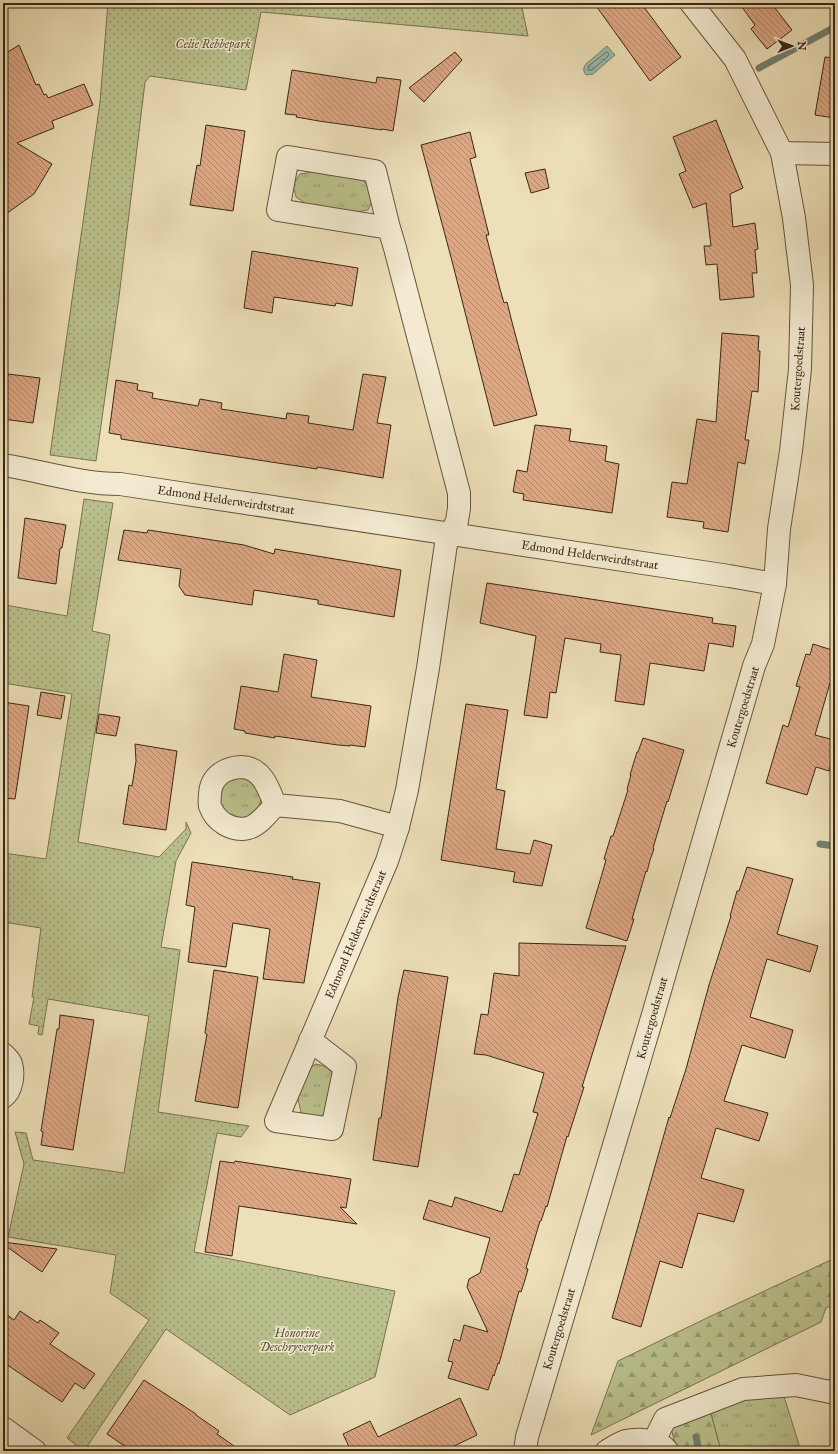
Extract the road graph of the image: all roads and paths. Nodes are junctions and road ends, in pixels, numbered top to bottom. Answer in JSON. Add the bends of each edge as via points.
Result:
{"nodes":[{"id":1,"x":691,"y":3,"type":"edge"},
{"id":2,"x":782,"y":153,"type":"junction"},
{"id":3,"x":835,"y":154,"type":"edge"},
{"id":4,"x":389,"y":228,"type":"junction"},
{"id":5,"x":3,"y":464,"type":"edge"},
{"id":6,"x":451,"y":533,"type":"junction"},
{"id":7,"x":775,"y":584,"type":"junction"},
{"id":8,"x":276,"y":804,"type":"dead end"},
{"id":9,"x":398,"y":827,"type":"junction"},
{"id":10,"x":310,"y":1040,"type":"dead end"},
{"id":11,"x":3,"y":1054,"type":"edge"},
{"id":12,"x":3,"y":1097,"type":"edge"},
{"id":13,"x":835,"y":1393,"type":"edge"},
{"id":14,"x":3,"y":1428,"type":"edge"},
{"id":15,"x":660,"y":1446,"type":"edge"},
{"id":16,"x":35,"y":1451,"type":"edge"},
{"id":17,"x":525,"y":1451,"type":"edge"},
{"id":18,"x":606,"y":1451,"type":"edge"}],
"edges":[{"from":1,"to":2,"type":"street","name":"Koutergoedstraat","via":[[735,58]]},
{"from":2,"to":3,"type":"street"},
{"from":2,"to":7,"type":"street","name":"Koutergoedstraat","via":[[794,218],[802,285],[800,369],[779,529]]},
{"from":4,"to":4,"type":"street","name":"Edmond Helderweirdtstraat","via":[[278,210],[288,157],[375,171]]},
{"from":4,"to":6,"type":"street","name":"Edmond Helderweirdtstraat","via":[[459,493],[458,521]]},
{"from":5,"to":6,"type":"street","name":"Edmond Helderweirdtstraat","via":[[74,480],[120,484]]},
{"from":6,"to":7,"type":"street","name":"Edmond Helderweirdtstraat"},
{"from":6,"to":9,"type":"street","name":"Edmond Helderweirdtstraat","via":[[446,544],[407,790]]},
{"from":7,"to":17,"type":"street","name":"Koutergoedstraat","via":[[763,644],[752,674],[527,1437]]},
{"from":8,"to":9,"type":"street","via":[[340,811]]},
{"from":9,"to":10,"type":"street","name":"Edmond Helderweirdtstraat","via":[[387,861]]},
{"from":11,"to":12,"type":"street","via":[[11,1063],[13,1079],[7,1095]]},
{"from":13,"to":15,"type":"street","via":[[796,1385],[743,1389],[665,1419]]},
{"from":14,"to":16,"type":"street"},
{"from":15,"to":18,"type":"street","via":[[626,1441]]}]}
